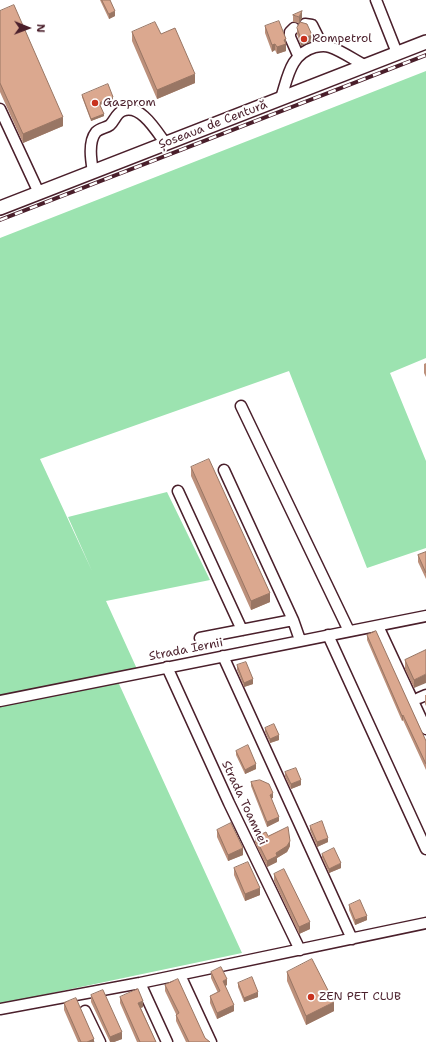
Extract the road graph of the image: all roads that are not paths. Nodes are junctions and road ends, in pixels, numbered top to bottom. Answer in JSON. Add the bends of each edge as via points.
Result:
{"nodes":[{"id":1,"x":376,"y":0,"type":"edge"},
{"id":2,"x":305,"y":24,"type":"edge"},
{"id":3,"x":294,"y":28,"type":"dead end"},
{"id":4,"x":426,"y":42,"type":"edge"},
{"id":5,"x":322,"y":45,"type":"junction"},
{"id":6,"x":397,"y":53,"type":"junction"},
{"id":7,"x":298,"y":55,"type":"junction"},
{"id":8,"x":366,"y":66,"type":"junction"},
{"id":9,"x":281,"y":98,"type":"junction"},
{"id":10,"x":0,"y":109,"type":"edge"},
{"id":11,"x":166,"y":144,"type":"junction"},
{"id":12,"x":93,"y":172,"type":"junction"},
{"id":13,"x":39,"y":193,"type":"junction"},
{"id":14,"x":0,"y":208,"type":"edge"},
{"id":15,"x":241,"y":406,"type":"dead end"},
{"id":16,"x":224,"y":470,"type":"dead end"},
{"id":17,"x":178,"y":491,"type":"dead end"},
{"id":18,"x":426,"y":616,"type":"edge"},
{"id":19,"x":293,"y":620,"type":"junction"},
{"id":20,"x":378,"y":626,"type":"junction"},
{"id":21,"x":242,"y":630,"type":"junction"},
{"id":22,"x":349,"y":631,"type":"junction"},
{"id":23,"x":328,"y":635,"type":"junction"},
{"id":24,"x":200,"y":638,"type":"dead end"},
{"id":25,"x":300,"y":640,"type":"junction"},
{"id":26,"x":223,"y":656,"type":"junction"},
{"id":27,"x":167,"y":667,"type":"junction"},
{"id":28,"x":0,"y":701,"type":"edge"},
{"id":29,"x":426,"y":729,"type":"edge"},
{"id":30,"x":426,"y":849,"type":"edge"},
{"id":31,"x":426,"y":923,"type":"edge"},
{"id":32,"x":352,"y":939,"type":"junction"},
{"id":33,"x":300,"y":950,"type":"junction"},
{"id":34,"x":180,"y":975,"type":"junction"},
{"id":35,"x":140,"y":983,"type":"junction"},
{"id":36,"x":0,"y":1009,"type":"edge"},
{"id":37,"x":85,"y":1011,"type":"dead end"},
{"id":38,"x":100,"y":1042,"type":"edge"},
{"id":39,"x":168,"y":1042,"type":"edge"},
{"id":40,"x":211,"y":1042,"type":"edge"}],
"edges":[{"from":1,"to":6,"type":"street"},
{"from":2,"to":5,"type":"street","via":[[312,25]]},
{"from":3,"to":7,"type":"street","via":[[290,32],[290,37]]},
{"from":4,"to":6,"type":"main road","name":"Șoseaua de Centură"},
{"from":5,"to":7,"type":"street"},
{"from":5,"to":8,"type":"street"},
{"from":6,"to":8,"type":"main road","name":"Șoseaua de Centură"},
{"from":7,"to":9,"type":"street"},
{"from":8,"to":9,"type":"main road","name":"Șoseaua de Centură"},
{"from":9,"to":11,"type":"main road","name":"Șoseaua de Centură"},
{"from":10,"to":13,"type":"street"},
{"from":11,"to":12,"type":"main road","name":"Șoseaua de Centură"},
{"from":11,"to":12,"type":"street","via":[[150,124],[134,110],[121,111],[94,137],[91,157]]},
{"from":12,"to":13,"type":"main road","name":"Șoseaua de Centură"},
{"from":13,"to":14,"type":"main road","name":"Șoseaua de Centură"},
{"from":15,"to":22,"type":"street"},
{"from":16,"to":19,"type":"street"},
{"from":17,"to":21,"type":"street"},
{"from":18,"to":20,"type":"street","name":"Strada Iernii"},
{"from":19,"to":21,"type":"street"},
{"from":19,"to":25,"type":"street"},
{"from":20,"to":22,"type":"street","name":"Strada Iernii"},
{"from":20,"to":29,"type":"street"},
{"from":21,"to":24,"type":"street"},
{"from":22,"to":23,"type":"street","name":"Strada Iernii"},
{"from":23,"to":25,"type":"street","name":"Strada Iernii"},
{"from":23,"to":30,"type":"street"},
{"from":25,"to":26,"type":"street","name":"Strada Iernii"},
{"from":26,"to":27,"type":"street","name":"Strada Iernii"},
{"from":26,"to":32,"type":"street"},
{"from":27,"to":28,"type":"street","name":"Strada Iernii"},
{"from":27,"to":33,"type":"street","name":"Strada Toamnei"},
{"from":31,"to":32,"type":"street"},
{"from":32,"to":33,"type":"street"},
{"from":33,"to":34,"type":"street"},
{"from":34,"to":35,"type":"street"},
{"from":34,"to":40,"type":"street"},
{"from":35,"to":36,"type":"street"},
{"from":35,"to":39,"type":"street"},
{"from":37,"to":38,"type":"street"}]}
